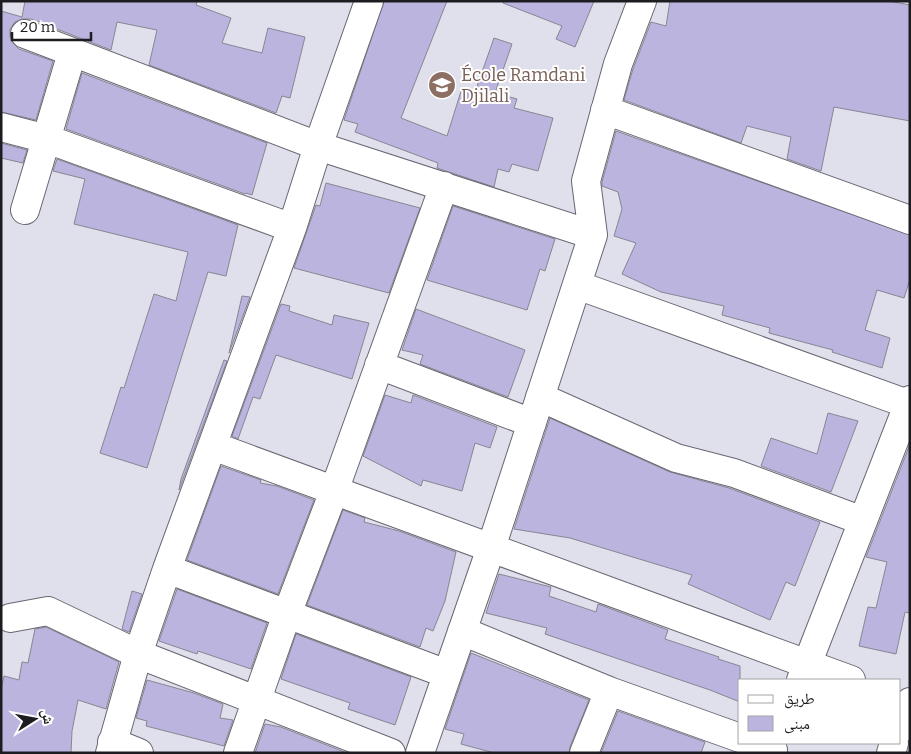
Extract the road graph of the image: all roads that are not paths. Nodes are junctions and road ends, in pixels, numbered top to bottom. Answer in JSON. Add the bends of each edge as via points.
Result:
{"nodes":[{"id":1,"x":369,"y":1,"type":"edge"},
{"id":2,"x":642,"y":1,"type":"edge"},
{"id":3,"x":25,"y":34,"type":"dead end"},
{"id":4,"x":72,"y":53,"type":"junction"},
{"id":5,"x":605,"y":110,"type":"junction"},
{"id":6,"x":1,"y":127,"type":"edge"},
{"id":7,"x":47,"y":139,"type":"junction"},
{"id":8,"x":318,"y":146,"type":"junction"},
{"id":9,"x":444,"y":186,"type":"junction"},
{"id":10,"x":25,"y":210,"type":"dead end"},
{"id":11,"x":910,"y":220,"type":"edge"},
{"id":12,"x":292,"y":228,"type":"junction"},
{"id":13,"x":593,"y":234,"type":"junction"},
{"id":14,"x":577,"y":285,"type":"junction"},
{"id":15,"x":379,"y":365,"type":"junction"},
{"id":16,"x":540,"y":397,"type":"junction"},
{"id":17,"x":909,"y":402,"type":"edge"},
{"id":18,"x":532,"y":423,"type":"junction"},
{"id":19,"x":213,"y":446,"type":"junction"},
{"id":20,"x":334,"y":491,"type":"junction"},
{"id":21,"x":863,"y":521,"type":"junction"},
{"id":22,"x":491,"y":548,"type":"junction"},
{"id":23,"x":167,"y":569,"type":"junction"},
{"id":24,"x":287,"y":614,"type":"junction"},
{"id":25,"x":10,"y":618,"type":"dead end"},
{"id":26,"x":462,"y":632,"type":"junction"},
{"id":27,"x":138,"y":654,"type":"junction"},
{"id":28,"x":804,"y":672,"type":"edge"},
{"id":29,"x":447,"y":674,"type":"junction"},
{"id":30,"x":845,"y":679,"type":"edge"},
{"id":31,"x":609,"y":691,"type":"junction"},
{"id":32,"x":257,"y":700,"type":"junction"},
{"id":33,"x":910,"y":702,"type":"edge"},
{"id":34,"x":901,"y":726,"type":"edge"},
{"id":35,"x":738,"y":737,"type":"edge"},
{"id":36,"x":111,"y":747,"type":"edge"},
{"id":37,"x":139,"y":753,"type":"edge"},
{"id":38,"x":238,"y":753,"type":"edge"},
{"id":39,"x":391,"y":753,"type":"edge"},
{"id":40,"x":420,"y":753,"type":"edge"},
{"id":41,"x":584,"y":753,"type":"edge"}],
"edges":[{"from":1,"to":8,"type":"street"},
{"from":2,"to":5,"type":"street"},
{"from":3,"to":4,"type":"street"},
{"from":4,"to":7,"type":"street"},
{"from":4,"to":8,"type":"street"},
{"from":5,"to":11,"type":"street"},
{"from":5,"to":13,"type":"street","via":[[586,181]]},
{"from":6,"to":7,"type":"street"},
{"from":7,"to":10,"type":"street"},
{"from":7,"to":12,"type":"street"},
{"from":8,"to":9,"type":"street"},
{"from":8,"to":12,"type":"street"},
{"from":9,"to":13,"type":"street"},
{"from":9,"to":15,"type":"street"},
{"from":12,"to":19,"type":"street"},
{"from":13,"to":14,"type":"street"},
{"from":14,"to":16,"type":"street"},
{"from":14,"to":17,"type":"street"},
{"from":15,"to":18,"type":"street"},
{"from":15,"to":20,"type":"street"},
{"from":16,"to":18,"type":"street"},
{"from":16,"to":21,"type":"street","via":[[676,458],[734,473]]},
{"from":17,"to":21,"type":"street"},
{"from":18,"to":22,"type":"street"},
{"from":19,"to":20,"type":"street"},
{"from":19,"to":23,"type":"street"},
{"from":20,"to":22,"type":"street"},
{"from":20,"to":24,"type":"street"},
{"from":21,"to":28,"type":"street"},
{"from":22,"to":26,"type":"street"},
{"from":22,"to":28,"type":"street"},
{"from":23,"to":24,"type":"street"},
{"from":23,"to":27,"type":"street"},
{"from":24,"to":29,"type":"street"},
{"from":24,"to":32,"type":"street"},
{"from":25,"to":27,"type":"street","via":[[48,611]]},
{"from":26,"to":29,"type":"street"},
{"from":26,"to":31,"type":"street"},
{"from":27,"to":32,"type":"street"},
{"from":27,"to":36,"type":"street"},
{"from":28,"to":30,"type":"street"},
{"from":29,"to":40,"type":"street"},
{"from":31,"to":35,"type":"street"},
{"from":31,"to":41,"type":"street"},
{"from":32,"to":38,"type":"street"},
{"from":32,"to":39,"type":"street"},
{"from":33,"to":34,"type":"street"},
{"from":36,"to":37,"type":"street"}]}
